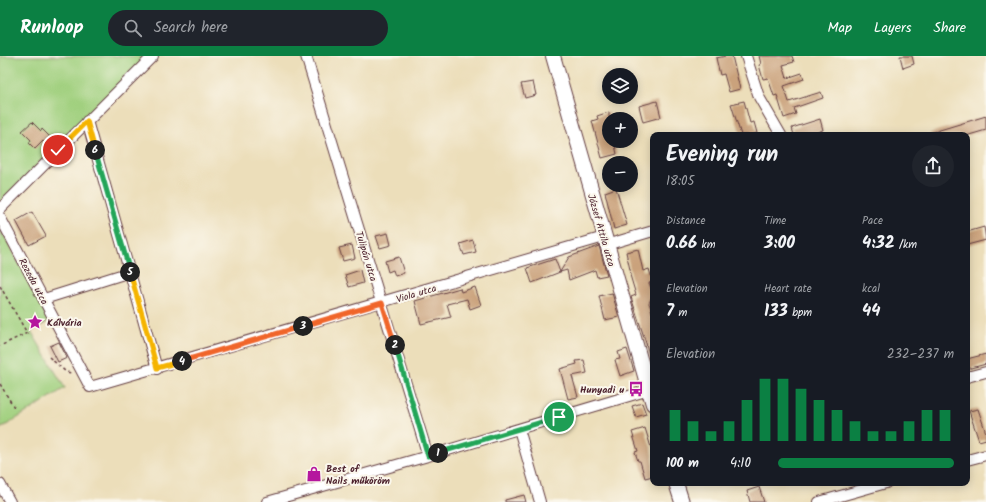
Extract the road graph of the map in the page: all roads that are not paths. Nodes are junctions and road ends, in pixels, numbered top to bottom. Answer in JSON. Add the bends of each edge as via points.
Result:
{"nodes":[{"id":1,"x":153,"y":56,"type":"edge"},
{"id":2,"x":306,"y":56,"type":"edge"},
{"id":3,"x":553,"y":56,"type":"edge"},
{"id":4,"x":746,"y":56,"type":"edge"},
{"id":5,"x":87,"y":121,"type":"junction"},
{"id":6,"x":779,"y":132,"type":"edge"},
{"id":7,"x":0,"y":209,"type":"edge"},
{"id":8,"x":0,"y":217,"type":"edge"},
{"id":9,"x":650,"y":233,"type":"edge"},
{"id":10,"x":605,"y":241,"type":"junction"},
{"id":11,"x":130,"y":272,"type":"junction"},
{"id":12,"x":44,"y":298,"type":"junction"},
{"id":13,"x":382,"y":303,"type":"junction"},
{"id":14,"x":157,"y":368,"type":"junction"},
{"id":15,"x":986,"y":372,"type":"edge"},
{"id":16,"x":970,"y":376,"type":"edge"},
{"id":17,"x":90,"y":387,"type":"joint"},
{"id":18,"x":650,"y":394,"type":"edge"},
{"id":19,"x":650,"y":397,"type":"edge"},
{"id":20,"x":519,"y":429,"type":"junction"},
{"id":21,"x":986,"y":455,"type":"edge"},
{"id":22,"x":428,"y":456,"type":"junction"},
{"id":23,"x":970,"y":459,"type":"edge"},
{"id":24,"x":0,"y":484,"type":"edge"},
{"id":25,"x":677,"y":486,"type":"edge"},
{"id":26,"x":875,"y":486,"type":"edge"},
{"id":27,"x":10,"y":502,"type":"edge"},
{"id":28,"x":267,"y":502,"type":"edge"},
{"id":29,"x":540,"y":502,"type":"edge"},
{"id":30,"x":682,"y":502,"type":"edge"},
{"id":31,"x":819,"y":502,"type":"edge"}],
"edges":[{"from":1,"to":5,"type":"street"},
{"from":2,"to":13,"type":"street","name":"Tulipán utca"},
{"from":3,"to":10,"type":"street","name":"József Attila utca"},
{"from":4,"to":6,"type":"street","via":[[759,97]]},
{"from":5,"to":7,"type":"street"},
{"from":5,"to":11,"type":"street"},
{"from":8,"to":12,"type":"street","name":"Rezeda utca"},
{"from":9,"to":10,"type":"street","name":"Viola utca"},
{"from":10,"to":13,"type":"street","name":"Viola utca"},
{"from":10,"to":18,"type":"street","name":"József Attila utca"},
{"from":11,"to":12,"type":"street"},
{"from":11,"to":14,"type":"street"},
{"from":12,"to":17,"type":"street","name":"Rezeda utca"},
{"from":13,"to":14,"type":"street","name":"Viola utca"},
{"from":13,"to":22,"type":"street","name":"Tulipán utca"},
{"from":14,"to":17,"type":"street","name":"Viola utca"},
{"from":15,"to":16,"type":"street"},
{"from":19,"to":20,"type":"street"},
{"from":20,"to":22,"type":"street"},
{"from":20,"to":29,"type":"street"},
{"from":21,"to":23,"type":"street"},
{"from":22,"to":28,"type":"street"},
{"from":24,"to":27,"type":"street"},
{"from":25,"to":30,"type":"street"},
{"from":26,"to":31,"type":"street"}]}
